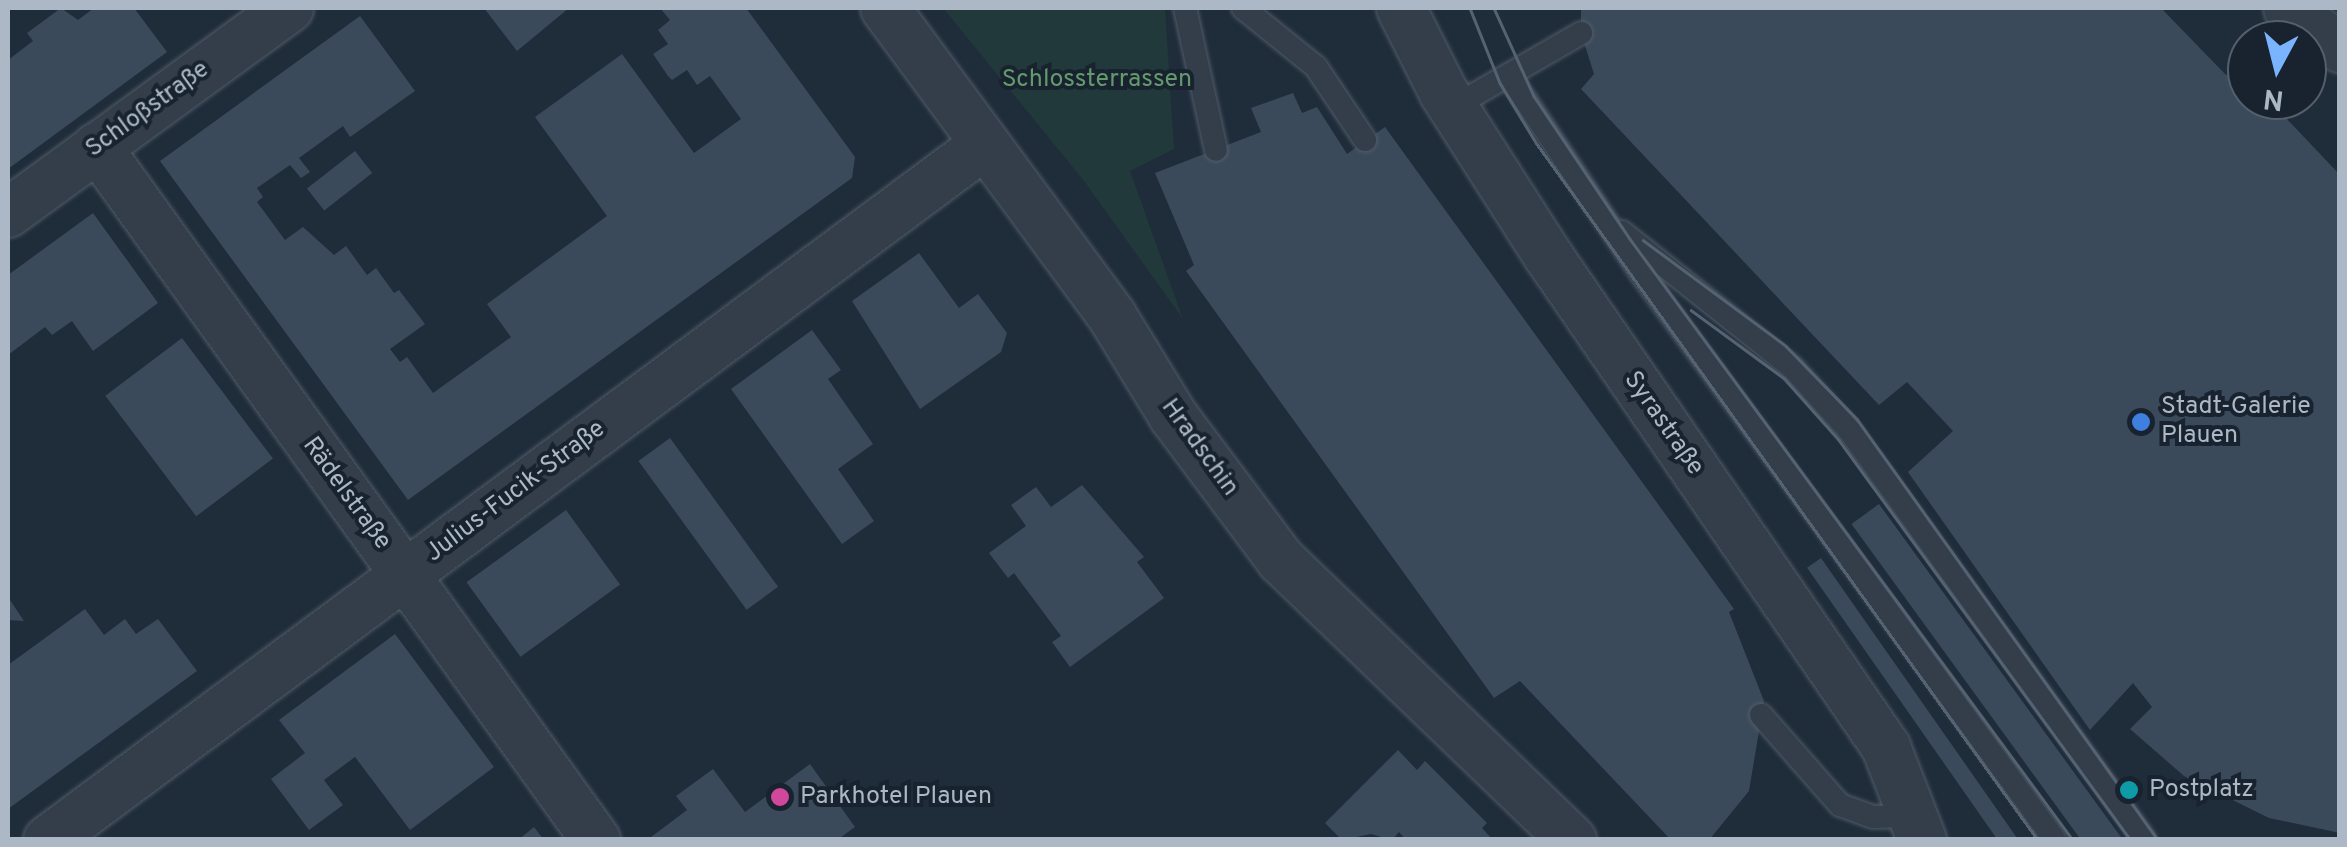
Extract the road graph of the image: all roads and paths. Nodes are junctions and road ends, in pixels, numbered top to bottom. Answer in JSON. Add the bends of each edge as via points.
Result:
{"nodes":[{"id":1,"x":289,"y":8,"type":"edge"},
{"id":2,"x":885,"y":8,"type":"edge"},
{"id":3,"x":1185,"y":8,"type":"edge"},
{"id":4,"x":1243,"y":8,"type":"edge"},
{"id":5,"x":1401,"y":8,"type":"edge"},
{"id":6,"x":1580,"y":33,"type":"dead end"},
{"id":7,"x":1510,"y":77,"type":"junction"},
{"id":8,"x":1454,"y":107,"type":"junction"},
{"id":9,"x":1365,"y":140,"type":"dead end"},
{"id":10,"x":984,"y":144,"type":"junction"},
{"id":11,"x":97,"y":147,"type":"junction"},
{"id":12,"x":1216,"y":150,"type":"dead end"},
{"id":13,"x":8,"y":213,"type":"edge"},
{"id":14,"x":1604,"y":218,"type":"junction"},
{"id":15,"x":404,"y":575,"type":"junction"},
{"id":16,"x":1761,"y":715,"type":"dead end"},
{"id":17,"x":1920,"y":828,"type":"edge"},
{"id":18,"x":48,"y":840,"type":"edge"},
{"id":19,"x":596,"y":840,"type":"edge"},
{"id":20,"x":1572,"y":840,"type":"edge"},
{"id":21,"x":2054,"y":840,"type":"edge"},
{"id":22,"x":2145,"y":840,"type":"edge"}],
"edges":[{"from":1,"to":11,"type":"street","name":"Schloßstraße"},
{"from":2,"to":10,"type":"street","name":"Hradschin"},
{"from":3,"to":12,"type":"lane"},
{"from":4,"to":9,"type":"lane","via":[[1316,67]]},
{"from":5,"to":8,"type":"street","name":"Syrastraße"},
{"from":6,"to":7,"type":"lane"},
{"from":7,"to":8,"type":"lane"},
{"from":7,"to":14,"type":"lane"},
{"from":8,"to":17,"type":"street","name":"Syrastraße","via":[[1626,373],[1840,675],[1886,748]]},
{"from":10,"to":15,"type":"street","name":"Julius-Fucik-Straße"},
{"from":10,"to":20,"type":"street","name":"Hradschin","via":[[1281,560]]},
{"from":11,"to":13,"type":"street","name":"Schloßstraße"},
{"from":11,"to":15,"type":"street","name":"Rädelstraße"},
{"from":14,"to":21,"type":"lane"},
{"from":14,"to":22,"type":"lane","via":[[1792,368],[1850,431]]},
{"from":15,"to":18,"type":"street","name":"Julius-Fucik-Straße"},
{"from":15,"to":19,"type":"street","name":"Rädelstraße"},
{"from":16,"to":17,"type":"lane","via":[[1840,805]]}]}
